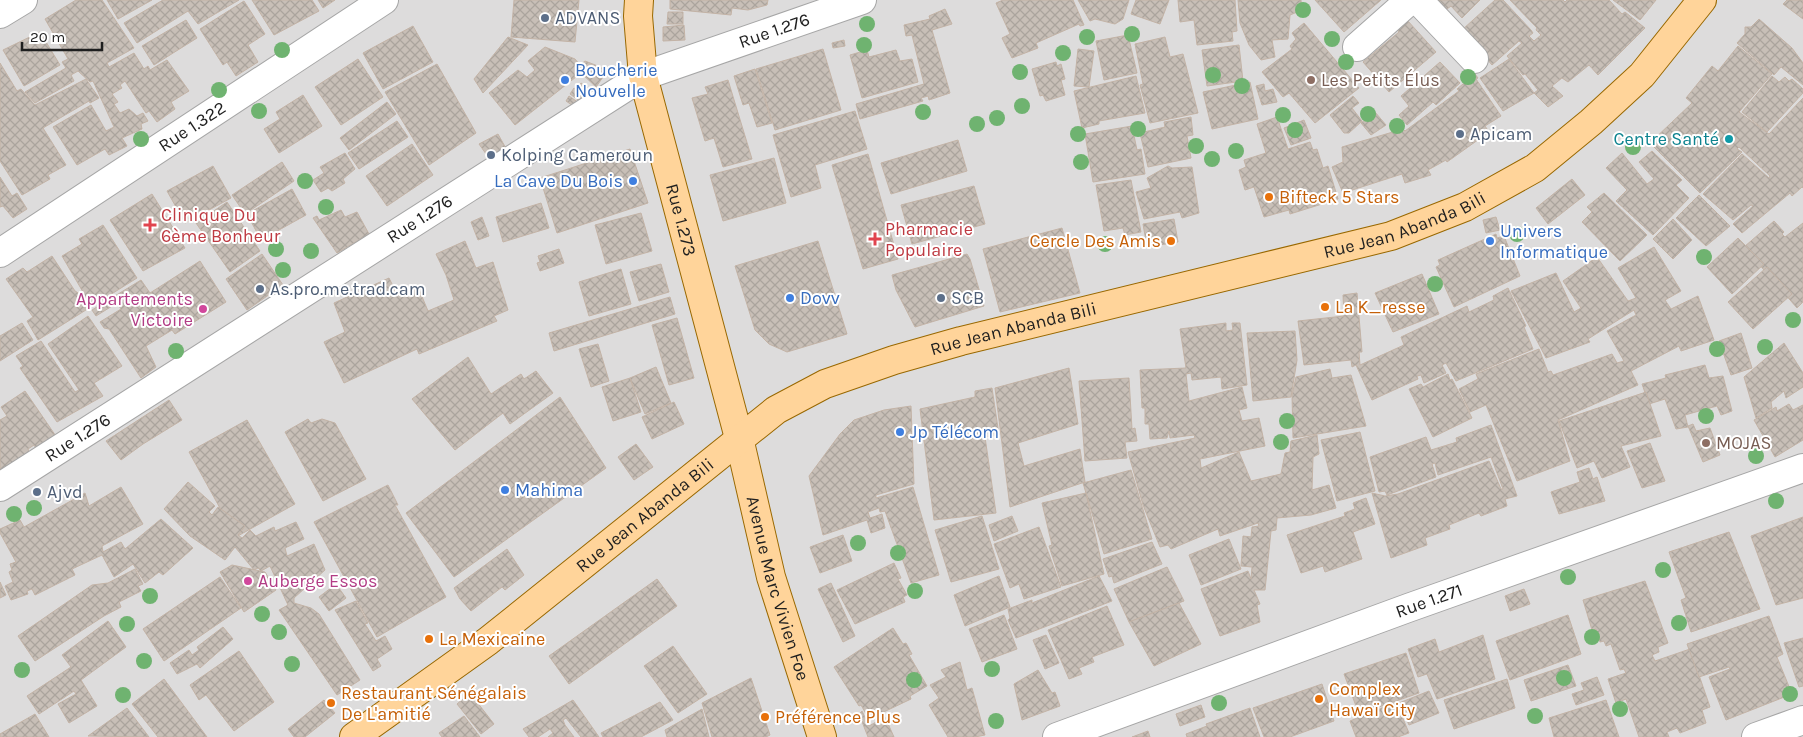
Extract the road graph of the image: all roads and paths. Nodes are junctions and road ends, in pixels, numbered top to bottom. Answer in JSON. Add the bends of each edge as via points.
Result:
{"nodes":[{"id":1,"x":24,"y":0,"type":"edge"},
{"id":2,"x":384,"y":0,"type":"edge"},
{"id":3,"x":639,"y":0,"type":"edge"},
{"id":4,"x":862,"y":0,"type":"edge"},
{"id":5,"x":1410,"y":0,"type":"edge"},
{"id":6,"x":1418,"y":0,"type":"edge"},
{"id":7,"x":1702,"y":0,"type":"edge"},
{"id":8,"x":0,"y":14,"type":"edge"},
{"id":9,"x":1356,"y":47,"type":"dead end"},
{"id":10,"x":1474,"y":59,"type":"dead end"},
{"id":11,"x":643,"y":76,"type":"junction"},
{"id":12,"x":0,"y":253,"type":"edge"},
{"id":13,"x":739,"y":438,"type":"junction"},
{"id":14,"x":1803,"y":468,"type":"edge"},
{"id":15,"x":0,"y":487,"type":"edge"},
{"id":16,"x":1803,"y":720,"type":"edge"},
{"id":17,"x":354,"y":737,"type":"edge"},
{"id":18,"x":822,"y":737,"type":"edge"},
{"id":19,"x":1057,"y":737,"type":"edge"},
{"id":20,"x":1756,"y":737,"type":"edge"}],
"edges":[{"from":1,"to":8,"type":"street"},
{"from":2,"to":12,"type":"street","name":"Rue 1.322"},
{"from":3,"to":11,"type":"main road","name":"Rue 1.273"},
{"from":4,"to":11,"type":"street","name":"Rue 1.276"},
{"from":5,"to":9,"type":"street"},
{"from":6,"to":10,"type":"street"},
{"from":7,"to":13,"type":"main road","name":"Rue Jean Abanda Bili","via":[[1642,76],[1591,122],[1535,168],[1465,208],[1391,236],[894,360],[825,384],[776,410]]},
{"from":11,"to":13,"type":"main road","name":"Rue 1.273"},
{"from":11,"to":15,"type":"street","name":"Rue 1.276"},
{"from":13,"to":17,"type":"main road","name":"Rue Jean Abanda Bili","via":[[488,641]]},
{"from":13,"to":18,"type":"main road","name":"Avenue Marc Vivien Foe","via":[[771,577]]},
{"from":14,"to":19,"type":"street","name":"Rue 1.271"},
{"from":16,"to":20,"type":"street"}]}
